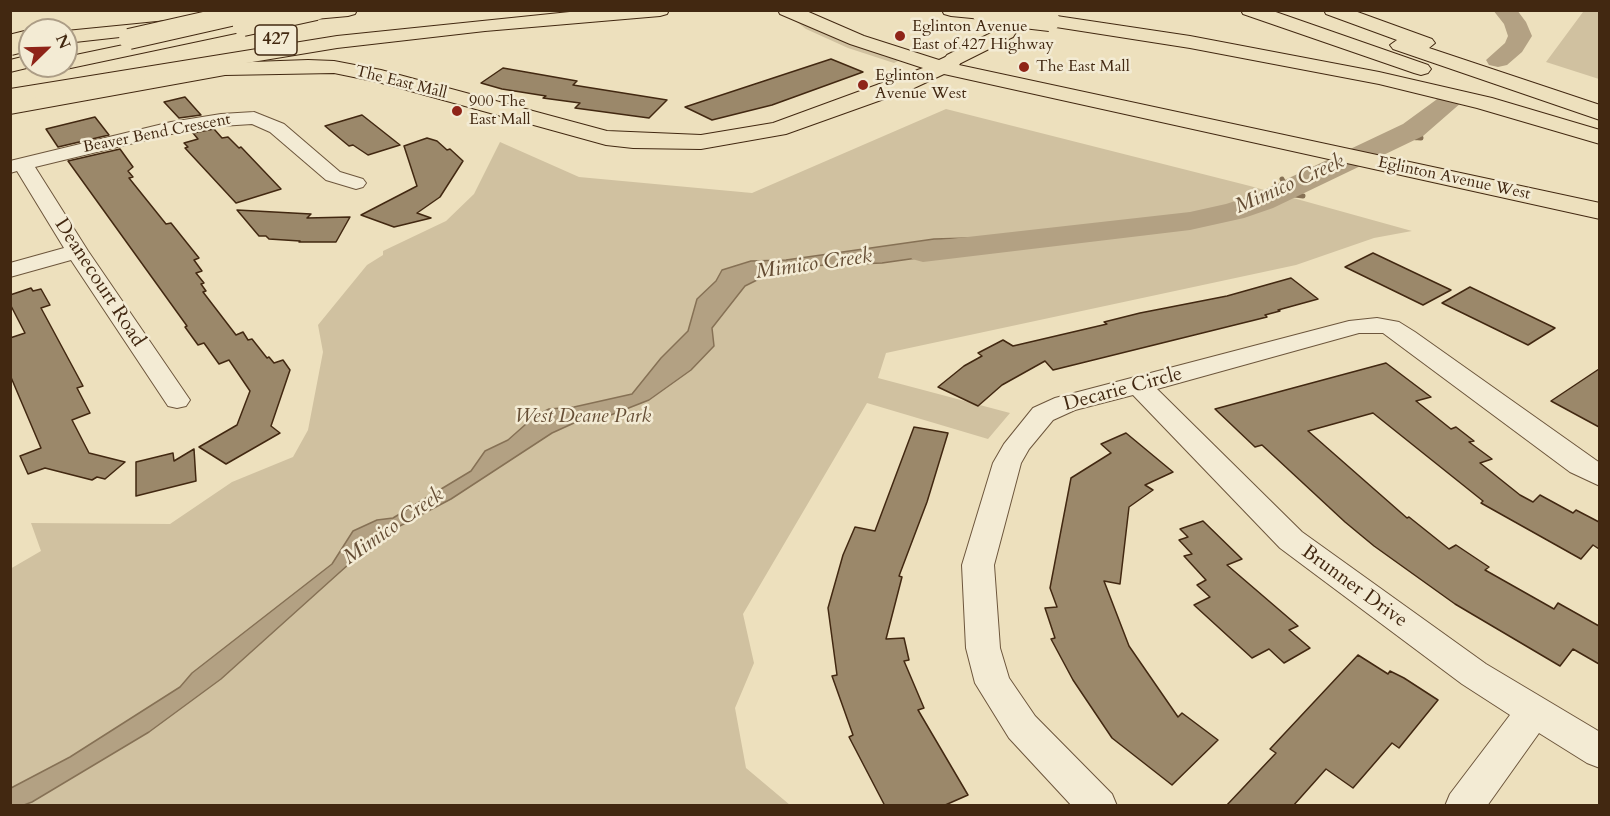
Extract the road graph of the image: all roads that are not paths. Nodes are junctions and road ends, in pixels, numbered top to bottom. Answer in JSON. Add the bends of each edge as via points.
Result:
{"nodes":[{"id":1,"x":137,"y":10,"type":"edge"},
{"id":2,"x":145,"y":10,"type":"edge"},
{"id":3,"x":257,"y":10,"type":"edge"},
{"id":4,"x":316,"y":10,"type":"edge"},
{"id":5,"x":348,"y":10,"type":"edge"},
{"id":6,"x":502,"y":10,"type":"edge"},
{"id":7,"x":566,"y":10,"type":"edge"},
{"id":8,"x":660,"y":10,"type":"edge"},
{"id":9,"x":787,"y":10,"type":"edge"},
{"id":10,"x":812,"y":10,"type":"edge"},
{"id":11,"x":951,"y":10,"type":"edge"},
{"id":12,"x":1011,"y":10,"type":"edge"},
{"id":13,"x":1250,"y":10,"type":"edge"},
{"id":14,"x":1300,"y":10,"type":"edge"},
{"id":15,"x":1333,"y":10,"type":"edge"},
{"id":16,"x":432,"y":18,"type":"junction"},
{"id":17,"x":104,"y":21,"type":"junction"},
{"id":18,"x":78,"y":28,"type":"edge"},
{"id":19,"x":78,"y":36,"type":"edge"},
{"id":20,"x":78,"y":50,"type":"edge"},
{"id":21,"x":78,"y":60,"type":"edge"},
{"id":22,"x":947,"y":63,"type":"junction"},
{"id":23,"x":10,"y":89,"type":"edge"},
{"id":24,"x":10,"y":96,"type":"edge"},
{"id":25,"x":1599,"y":105,"type":"edge"},
{"id":26,"x":10,"y":107,"type":"edge"},
{"id":27,"x":1599,"y":113,"type":"edge"},
{"id":28,"x":1599,"y":135,"type":"edge"},
{"id":29,"x":17,"y":165,"type":"edge"},
{"id":30,"x":1414,"y":165,"type":"junction"},
{"id":31,"x":356,"y":183,"type":"dead end"},
{"id":32,"x":1599,"y":200,"type":"edge"},
{"id":33,"x":1599,"y":211,"type":"edge"},
{"id":34,"x":77,"y":250,"type":"junction"},
{"id":35,"x":10,"y":270,"type":"edge"},
{"id":36,"x":1139,"y":386,"type":"junction"},
{"id":37,"x":177,"y":400,"type":"dead end"},
{"id":38,"x":1599,"y":476,"type":"edge"},
{"id":39,"x":1533,"y":712,"type":"junction"},
{"id":40,"x":1599,"y":752,"type":"edge"},
{"id":41,"x":1098,"y":806,"type":"edge"},
{"id":42,"x":1464,"y":806,"type":"edge"}],
"edges":[{"from":1,"to":17,"type":"main road"},
{"from":2,"to":17,"type":"main road"},
{"from":3,"to":20,"type":"main road","number":"427","bridge":true},
{"from":4,"to":21,"type":"main road","bridge":true},
{"from":5,"to":19,"type":"main road","number":"427"},
{"from":6,"to":16,"type":"main road"},
{"from":7,"to":16,"type":"main road"},
{"from":8,"to":24,"type":"main road","via":[[337,42]]},
{"from":9,"to":22,"type":"main road","name":"Eglinton Avenue West","via":[[849,37]]},
{"from":10,"to":22,"type":"main road","name":"Eglinton Avenue West"},
{"from":11,"to":28,"type":"main road","bridge":true,"via":[[1179,41],[1360,75],[1484,103]]},
{"from":12,"to":22,"type":"main road","name":"The East Mall","via":[[1014,21],[1006,33]]},
{"from":13,"to":28,"type":"main road"},
{"from":14,"to":27,"type":"main road"},
{"from":15,"to":25,"type":"main road"},
{"from":16,"to":23,"type":"main road","number":"427","via":[[205,51]]},
{"from":17,"to":18,"type":"main road"},
{"from":22,"to":26,"type":"main road","name":"The East Mall","via":[[906,83],[778,129],[685,143],[606,138],[381,76],[334,67],[225,69]]},
{"from":22,"to":30,"type":"main road","name":"Eglinton Avenue West"},
{"from":29,"to":31,"type":"street","name":"Beaver Bend Crescent","via":[[171,128],[254,118],[277,128],[333,176]]},
{"from":29,"to":34,"type":"street","name":"Deanecourt Road"},
{"from":30,"to":32,"type":"main road","name":"Eglinton Avenue West"},
{"from":30,"to":33,"type":"main road","name":"Eglinton Avenue West"},
{"from":34,"to":35,"type":"street"},
{"from":34,"to":37,"type":"street","name":"Deanecourt Road"},
{"from":36,"to":38,"type":"street","name":"Decarie Circle","via":[[1358,326],[1390,327]]},
{"from":36,"to":39,"type":"street","name":"Brunner Drive","via":[[1291,540],[1464,667]]},
{"from":36,"to":41,"type":"street","name":"Decarie Circle","via":[[1065,404],[1043,414],[1030,428],[1007,463],[978,565],[983,648],[993,683],[1022,727]]},
{"from":39,"to":40,"type":"street","name":"Brunner Drive"},
{"from":39,"to":42,"type":"street"}]}
